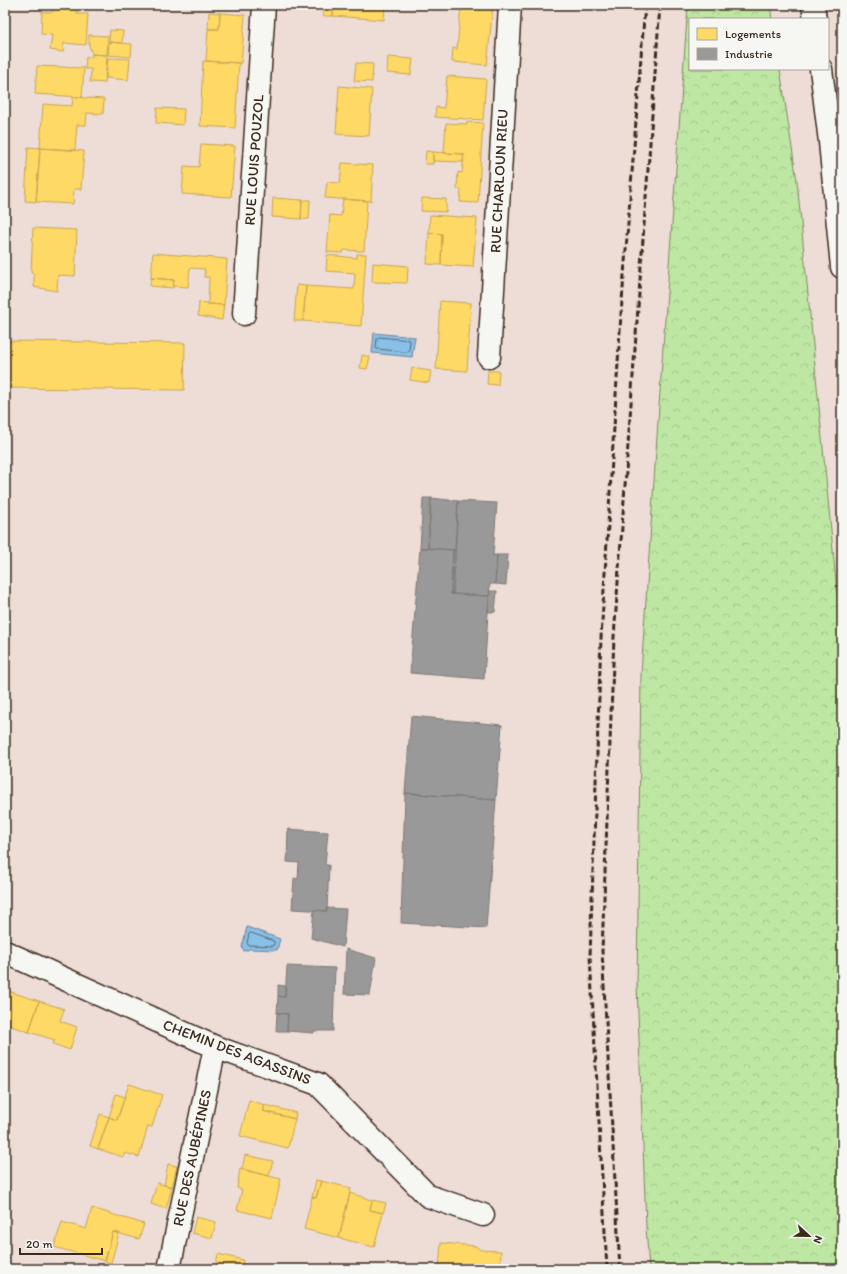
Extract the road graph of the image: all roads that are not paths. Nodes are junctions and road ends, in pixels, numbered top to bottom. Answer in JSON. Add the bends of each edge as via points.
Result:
{"nodes":[{"id":1,"x":264,"y":5,"type":"edge"},
{"id":2,"x":510,"y":5,"type":"edge"},
{"id":3,"x":813,"y":5,"type":"edge"},
{"id":4,"x":815,"y":18,"type":"edge"},
{"id":5,"x":821,"y":70,"type":"edge"},
{"id":6,"x":842,"y":267,"type":"edge"},
{"id":7,"x":244,"y":314,"type":"dead end"},
{"id":8,"x":489,"y":357,"type":"dead end"},
{"id":9,"x":5,"y":952,"type":"edge"},
{"id":10,"x":215,"y":1047,"type":"junction"},
{"id":11,"x":483,"y":1215,"type":"dead end"},
{"id":12,"x":169,"y":1269,"type":"edge"}],
"edges":[{"from":1,"to":7,"type":"main road","name":"RUE LOUIS POUZOL"},
{"from":2,"to":8,"type":"main road","name":"RUE CHARLOUN RIEU"},
{"from":3,"to":4,"type":"main road"},
{"from":5,"to":6,"type":"main road"},
{"from":9,"to":10,"type":"main road","name":"CHEMIN DES AGASSINS"},
{"from":10,"to":11,"type":"main road","name":"CHEMIN DES AGASSINS","via":[[318,1084],[428,1196]]},
{"from":10,"to":12,"type":"main road","name":"RUE DES AUBÉPINES"}]}
